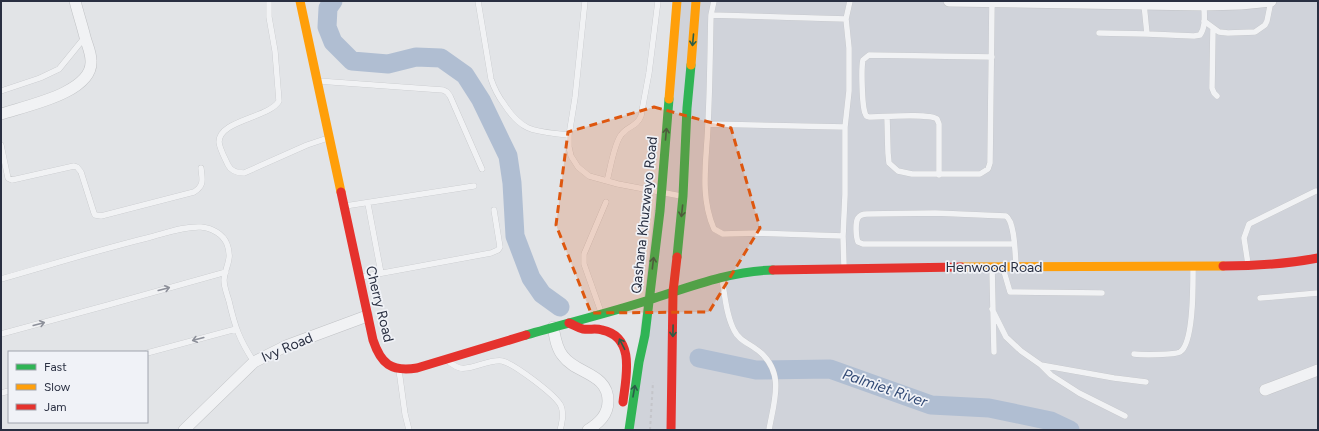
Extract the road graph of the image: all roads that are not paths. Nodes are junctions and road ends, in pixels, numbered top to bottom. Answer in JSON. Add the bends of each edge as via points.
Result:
{"nodes":[{"id":1,"x":75,"y":1,"type":"edge"},
{"id":2,"x":269,"y":1,"type":"edge"},
{"id":3,"x":300,"y":1,"type":"edge"},
{"id":4,"x":478,"y":1,"type":"edge"},
{"id":5,"x":585,"y":1,"type":"edge"},
{"id":6,"x":658,"y":1,"type":"edge"},
{"id":7,"x":677,"y":1,"type":"edge"},
{"id":8,"x":696,"y":1,"type":"edge"},
{"id":9,"x":714,"y":1,"type":"edge"},
{"id":10,"x":850,"y":1,"type":"edge"},
{"id":11,"x":949,"y":1,"type":"edge"},
{"id":12,"x":962,"y":2,"type":"edge"},
{"id":13,"x":992,"y":2,"type":"junction"},
{"id":14,"x":1128,"y":2,"type":"edge"},
{"id":15,"x":1265,"y":2,"type":"edge"},
{"id":16,"x":1144,"y":4,"type":"junction"},
{"id":17,"x":1204,"y":5,"type":"junction"},
{"id":18,"x":711,"y":15,"type":"junction"},
{"id":19,"x":846,"y":19,"type":"junction"},
{"id":20,"x":1204,"y":22,"type":"junction"},
{"id":21,"x":1212,"y":28,"type":"junction"},
{"id":22,"x":1099,"y":33,"type":"dead end"},
{"id":23,"x":1147,"y":34,"type":"junction"},
{"id":24,"x":85,"y":36,"type":"junction"},
{"id":25,"x":992,"y":57,"type":"junction"},
{"id":26,"x":316,"y":81,"type":"junction"},
{"id":27,"x":1,"y":91,"type":"edge"},
{"id":28,"x":1217,"y":96,"type":"dead end"},
{"id":29,"x":1,"y":114,"type":"edge"},
{"id":30,"x":887,"y":118,"type":"junction"},
{"id":31,"x":708,"y":124,"type":"junction"},
{"id":32,"x":845,"y":127,"type":"junction"},
{"id":33,"x":569,"y":135,"type":"junction"},
{"id":34,"x":329,"y":138,"type":"junction"},
{"id":35,"x":1,"y":146,"type":"edge"},
{"id":36,"x":201,"y":168,"type":"dead end"},
{"id":37,"x":482,"y":168,"type":"dead end"},
{"id":38,"x":939,"y":175,"type":"junction"},
{"id":39,"x":608,"y":181,"type":"junction"},
{"id":40,"x":474,"y":186,"type":"dead end"},
{"id":41,"x":1316,"y":191,"type":"dead end"},
{"id":42,"x":662,"y":192,"type":"junction"},
{"id":43,"x":684,"y":196,"type":"junction"},
{"id":44,"x":606,"y":202,"type":"dead end"},
{"id":45,"x":368,"y":204,"type":"junction"},
{"id":46,"x":343,"y":207,"type":"junction"},
{"id":47,"x":494,"y":210,"type":"dead end"},
{"id":48,"x":843,"y":236,"type":"junction"},
{"id":49,"x":1014,"y":244,"type":"junction"},
{"id":50,"x":1318,"y":258,"type":"edge"},
{"id":51,"x":1248,"y":266,"type":"junction"},
{"id":52,"x":1193,"y":267,"type":"junction"},
{"id":53,"x":844,"y":268,"type":"junction"},
{"id":54,"x":992,"y":268,"type":"junction"},
{"id":55,"x":1003,"y":268,"type":"junction"},
{"id":56,"x":1016,"y":268,"type":"junction"},
{"id":57,"x":226,"y":272,"type":"junction"},
{"id":58,"x":380,"y":273,"type":"junction"},
{"id":59,"x":359,"y":277,"type":"junction"},
{"id":60,"x":722,"y":278,"type":"junction"},
{"id":61,"x":1,"y":279,"type":"edge"},
{"id":62,"x":673,"y":292,"type":"junction"},
{"id":63,"x":1102,"y":293,"type":"dead end"},
{"id":64,"x":1318,"y":293,"type":"edge"},
{"id":65,"x":1260,"y":298,"type":"dead end"},
{"id":66,"x":649,"y":300,"type":"junction"},
{"id":67,"x":992,"y":309,"type":"junction"},
{"id":68,"x":602,"y":314,"type":"junction"},
{"id":69,"x":368,"y":316,"type":"junction"},
{"id":70,"x":569,"y":323,"type":"junction"},
{"id":71,"x":553,"y":327,"type":"junction"},
{"id":72,"x":236,"y":329,"type":"junction"},
{"id":73,"x":1,"y":334,"type":"edge"},
{"id":74,"x":994,"y":352,"type":"dead end"},
{"id":75,"x":148,"y":353,"type":"edge"},
{"id":76,"x":1134,"y":354,"type":"dead end"},
{"id":77,"x":445,"y":360,"type":"junction"},
{"id":78,"x":254,"y":362,"type":"junction"},
{"id":79,"x":1041,"y":364,"type":"junction"},
{"id":80,"x":399,"y":370,"type":"junction"},
{"id":81,"x":1318,"y":370,"type":"edge"},
{"id":82,"x":1146,"y":382,"type":"dead end"},
{"id":83,"x":1265,"y":390,"type":"dead end"},
{"id":84,"x":1125,"y":416,"type":"dead end"},
{"id":85,"x":629,"y":426,"type":"edge"},
{"id":86,"x":184,"y":430,"type":"edge"},
{"id":87,"x":409,"y":430,"type":"edge"},
{"id":88,"x":560,"y":430,"type":"edge"},
{"id":89,"x":588,"y":430,"type":"edge"},
{"id":90,"x":671,"y":430,"type":"edge"},
{"id":91,"x":769,"y":430,"type":"edge"}],
"edges":[{"from":1,"to":24,"type":"street"},
{"from":2,"to":34,"type":"lane","via":[[279,101],[271,109],[230,126],[223,132],[219,140],[220,147],[229,168],[239,173],[248,172],[307,145]]},
{"from":3,"to":26,"type":"street","name":"Cherry Road"},
{"from":4,"to":33,"type":"lane","via":[[491,79],[510,115],[529,129]]},
{"from":5,"to":33,"type":"lane"},
{"from":6,"to":39,"type":"lane","via":[[641,116],[639,121],[624,131],[619,138]]},
{"from":42,"to":7,"type":"street","name":"Qashana Khuzwayo Road","one_way":true},
{"from":8,"to":43,"type":"street","one_way":true,"via":[[687,108]]},
{"from":9,"to":18,"type":"lane"},
{"from":10,"to":19,"type":"lane"},
{"from":11,"to":12,"type":"street"},
{"from":12,"to":13,"type":"street"},
{"from":13,"to":14,"type":"street"},
{"from":13,"to":25,"type":"lane"},
{"from":14,"to":16,"type":"street"},
{"from":15,"to":17,"type":"street"},
{"from":15,"to":21,"type":"lane","via":[[1267,21],[1259,31],[1228,33]]},
{"from":16,"to":17,"type":"street"},
{"from":16,"to":23,"type":"lane"},
{"from":17,"to":20,"type":"lane"},
{"from":18,"to":19,"type":"lane"},
{"from":18,"to":31,"type":"lane"},
{"from":19,"to":32,"type":"lane","via":[[849,90]]},
{"from":20,"to":21,"type":"lane"},
{"from":20,"to":23,"type":"lane","via":[[1202,32],[1198,35]]},
{"from":21,"to":28,"type":"lane","via":[[1212,92]]},
{"from":22,"to":23,"type":"lane"},
{"from":24,"to":27,"type":"lane","via":[[59,69]]},
{"from":24,"to":29,"type":"street","via":[[91,66],[80,83],[71,90]]},
{"from":25,"to":30,"type":"lane","via":[[866,56],[862,62],[865,114],[869,118]]},
{"from":25,"to":38,"type":"lane","via":[[989,166],[980,174]]},
{"from":26,"to":34,"type":"street","name":"Cherry Road"},
{"from":26,"to":37,"type":"lane","via":[[447,92]]},
{"from":30,"to":38,"type":"lane","via":[[889,163],[906,174]]},
{"from":30,"to":38,"type":"lane","via":[[929,116],[937,119]]},
{"from":31,"to":32,"type":"lane"},
{"from":31,"to":48,"type":"lane","via":[[705,197],[716,230],[723,234]]},
{"from":32,"to":48,"type":"lane"},
{"from":33,"to":39,"type":"lane","via":[[571,156],[578,167],[589,176]]},
{"from":34,"to":46,"type":"street","name":"Cherry Road"},
{"from":35,"to":36,"type":"lane","via":[[8,178],[12,180],[74,166],[77,168],[81,172],[94,213],[98,216],[194,192],[202,186]]},
{"from":39,"to":42,"type":"lane"},
{"from":40,"to":45,"type":"lane"},
{"from":41,"to":51,"type":"lane","via":[[1249,224],[1244,238]]},
{"from":42,"to":43,"type":"lane"},
{"from":66,"to":42,"type":"street","name":"Qashana Khuzwayo Road","one_way":true},
{"from":43,"to":62,"type":"street","one_way":true},
{"from":44,"to":68,"type":"lane","via":[[583,259]]},
{"from":45,"to":46,"type":"lane"},
{"from":45,"to":58,"type":"lane"},
{"from":46,"to":59,"type":"street","name":"Cherry Road"},
{"from":47,"to":58,"type":"lane","via":[[500,246],[498,250]]},
{"from":48,"to":53,"type":"lane"},
{"from":49,"to":49,"type":"lane","via":[[1012,226],[1006,216],[867,214],[861,215],[857,220],[857,241],[863,244]]},
{"from":49,"to":56,"type":"lane"},
{"from":50,"to":51,"type":"street","name":"Henwood Road"},
{"from":51,"to":52,"type":"street","name":"Henwood Road"},
{"from":52,"to":56,"type":"street","name":"Henwood Road"},
{"from":52,"to":76,"type":"lane","via":[[1192,318],[1181,352]]},
{"from":53,"to":54,"type":"street","name":"Henwood Road"},
{"from":53,"to":60,"type":"street","name":"Henwood Road","via":[[763,270]]},
{"from":54,"to":55,"type":"street","name":"Henwood Road"},
{"from":54,"to":67,"type":"lane"},
{"from":55,"to":56,"type":"street","name":"Henwood Road"},
{"from":55,"to":63,"type":"lane","via":[[1008,290],[1012,293]]},
{"from":57,"to":61,"type":"lane","via":[[229,258],[222,236],[200,227],[115,246]]},
{"from":57,"to":72,"type":"lane","via":[[225,283]]},
{"from":73,"to":57,"type":"lane","one_way":true},
{"from":58,"to":59,"type":"lane"},
{"from":59,"to":69,"type":"street","name":"Cherry Road"},
{"from":60,"to":62,"type":"street","name":"Henwood Road"},
{"from":60,"to":91,"type":"lane","via":[[733,329],[738,337],[759,351],[775,374],[776,384]]},
{"from":62,"to":66,"type":"street"},
{"from":62,"to":90,"type":"street","one_way":true},
{"from":64,"to":65,"type":"lane"},
{"from":66,"to":68,"type":"street"},
{"from":85,"to":66,"type":"street","name":"Qashana Khuzwayo Road","one_way":true},
{"from":67,"to":74,"type":"lane"},
{"from":67,"to":79,"type":"lane","via":[[1006,336],[1021,351]]},
{"from":68,"to":70,"type":"street"},
{"from":69,"to":78,"type":"street","name":"Ivy Road","via":[[286,346]]},
{"from":69,"to":80,"type":"street","name":"Cherry Road","via":[[378,354],[386,364]]},
{"from":70,"to":71,"type":"street"},
{"from":85,"to":70,"type":"street","one_way":true,"via":[[623,405],[627,356],[622,340],[608,331],[581,329]]},
{"from":71,"to":77,"type":"street"},
{"from":71,"to":89,"type":"street","via":[[558,347],[567,361],[600,381],[605,387],[608,402],[606,414]]},
{"from":72,"to":75,"type":"lane","one_way":true},
{"from":72,"to":78,"type":"lane"},
{"from":77,"to":80,"type":"street"},
{"from":77,"to":88,"type":"lane","via":[[460,369],[489,362],[502,361],[510,364],[540,385],[561,406]]},
{"from":78,"to":86,"type":"street","name":"Ivy Road"},
{"from":79,"to":82,"type":"lane"},
{"from":79,"to":84,"type":"lane","via":[[1051,375],[1079,393]]},
{"from":80,"to":87,"type":"lane"},
{"from":81,"to":83,"type":"street"}]}
